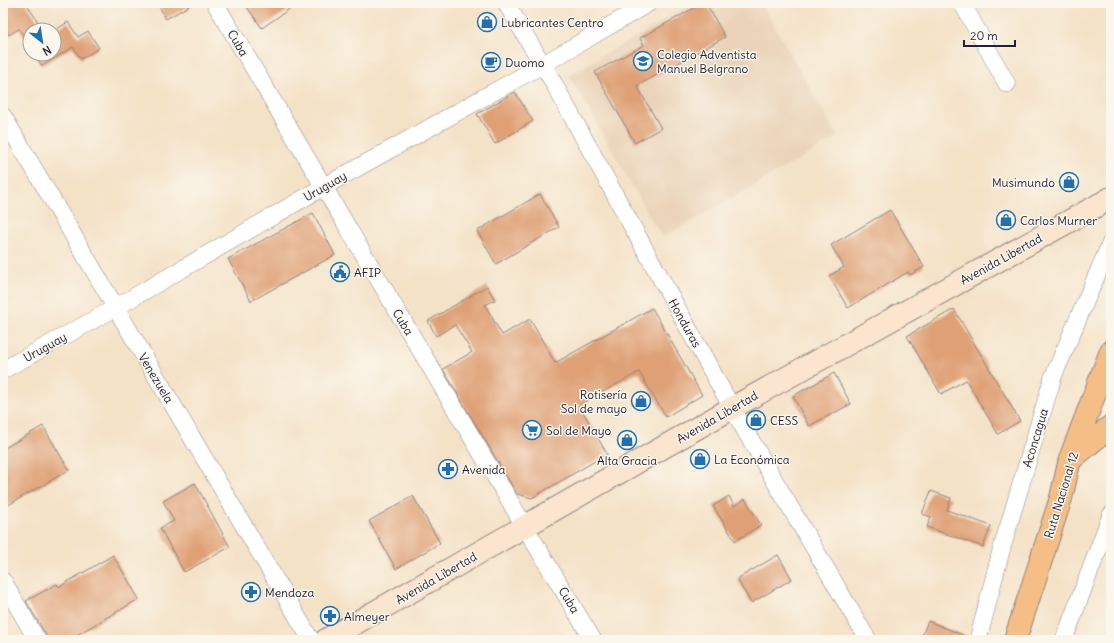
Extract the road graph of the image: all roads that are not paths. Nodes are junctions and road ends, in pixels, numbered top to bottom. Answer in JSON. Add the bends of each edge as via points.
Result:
{"nodes":[{"id":1,"x":215,"y":3,"type":"edge"},
{"id":2,"x":506,"y":3,"type":"edge"},
{"id":3,"x":649,"y":3,"type":"edge"},
{"id":4,"x":962,"y":3,"type":"edge"},
{"id":5,"x":542,"y":65,"type":"junction"},
{"id":6,"x":1007,"y":84,"type":"dead end"},
{"id":7,"x":3,"y":116,"type":"edge"},
{"id":8,"x":323,"y":187,"type":"junction"},
{"id":9,"x":1111,"y":198,"type":"edge"},
{"id":10,"x":1111,"y":242,"type":"edge"},
{"id":11,"x":115,"y":308,"type":"junction"},
{"id":12,"x":1111,"y":351,"type":"edge"},
{"id":13,"x":3,"y":370,"type":"edge"},
{"id":14,"x":732,"y":408,"type":"junction"},
{"id":15,"x":1111,"y":426,"type":"edge"},
{"id":16,"x":1070,"y":459,"type":"junction"},
{"id":17,"x":1111,"y":515,"type":"edge"},
{"id":18,"x":525,"y":527,"type":"junction"},
{"id":19,"x":3,"y":581,"type":"edge"},
{"id":20,"x":37,"y":640,"type":"edge"},
{"id":21,"x":310,"y":640,"type":"edge"},
{"id":22,"x":326,"y":640,"type":"edge"},
{"id":23,"x":593,"y":640,"type":"edge"},
{"id":24,"x":868,"y":640,"type":"edge"},
{"id":25,"x":978,"y":640,"type":"edge"},
{"id":26,"x":1016,"y":640,"type":"edge"},
{"id":27,"x":1064,"y":640,"type":"edge"}],
"edges":[{"from":1,"to":8,"type":"street","name":"Cuba"},
{"from":2,"to":5,"type":"street","name":"Honduras"},
{"from":3,"to":5,"type":"street","name":"Uruguay"},
{"from":4,"to":6,"type":"street"},
{"from":5,"to":8,"type":"street","name":"Uruguay"},
{"from":5,"to":14,"type":"street","name":"Honduras"},
{"from":7,"to":11,"type":"street","name":"Venezuela"},
{"from":8,"to":11,"type":"street","name":"Uruguay"},
{"from":8,"to":18,"type":"street","name":"Cuba"},
{"from":9,"to":14,"type":"main road","name":"Avenida Libertad"},
{"from":10,"to":25,"type":"street","name":"Aconcagua","via":[[1053,377],[1001,551]]},
{"from":11,"to":13,"type":"street","name":"Uruguay"},
{"from":11,"to":21,"type":"street","name":"Venezuela"},
{"from":12,"to":16,"type":"highway","name":"Ruta Nacional 12"},
{"from":14,"to":18,"type":"main road","name":"Avenida Libertad"},
{"from":14,"to":24,"type":"street","name":"Honduras"},
{"from":15,"to":16,"type":"highway"},
{"from":16,"to":26,"type":"highway","name":"Ruta Nacional 12","via":[[1061,498]]},
{"from":17,"to":27,"type":"street"},
{"from":18,"to":22,"type":"main road","name":"Avenida Libertad"},
{"from":18,"to":23,"type":"street","name":"Cuba"},
{"from":19,"to":20,"type":"street"}]}
